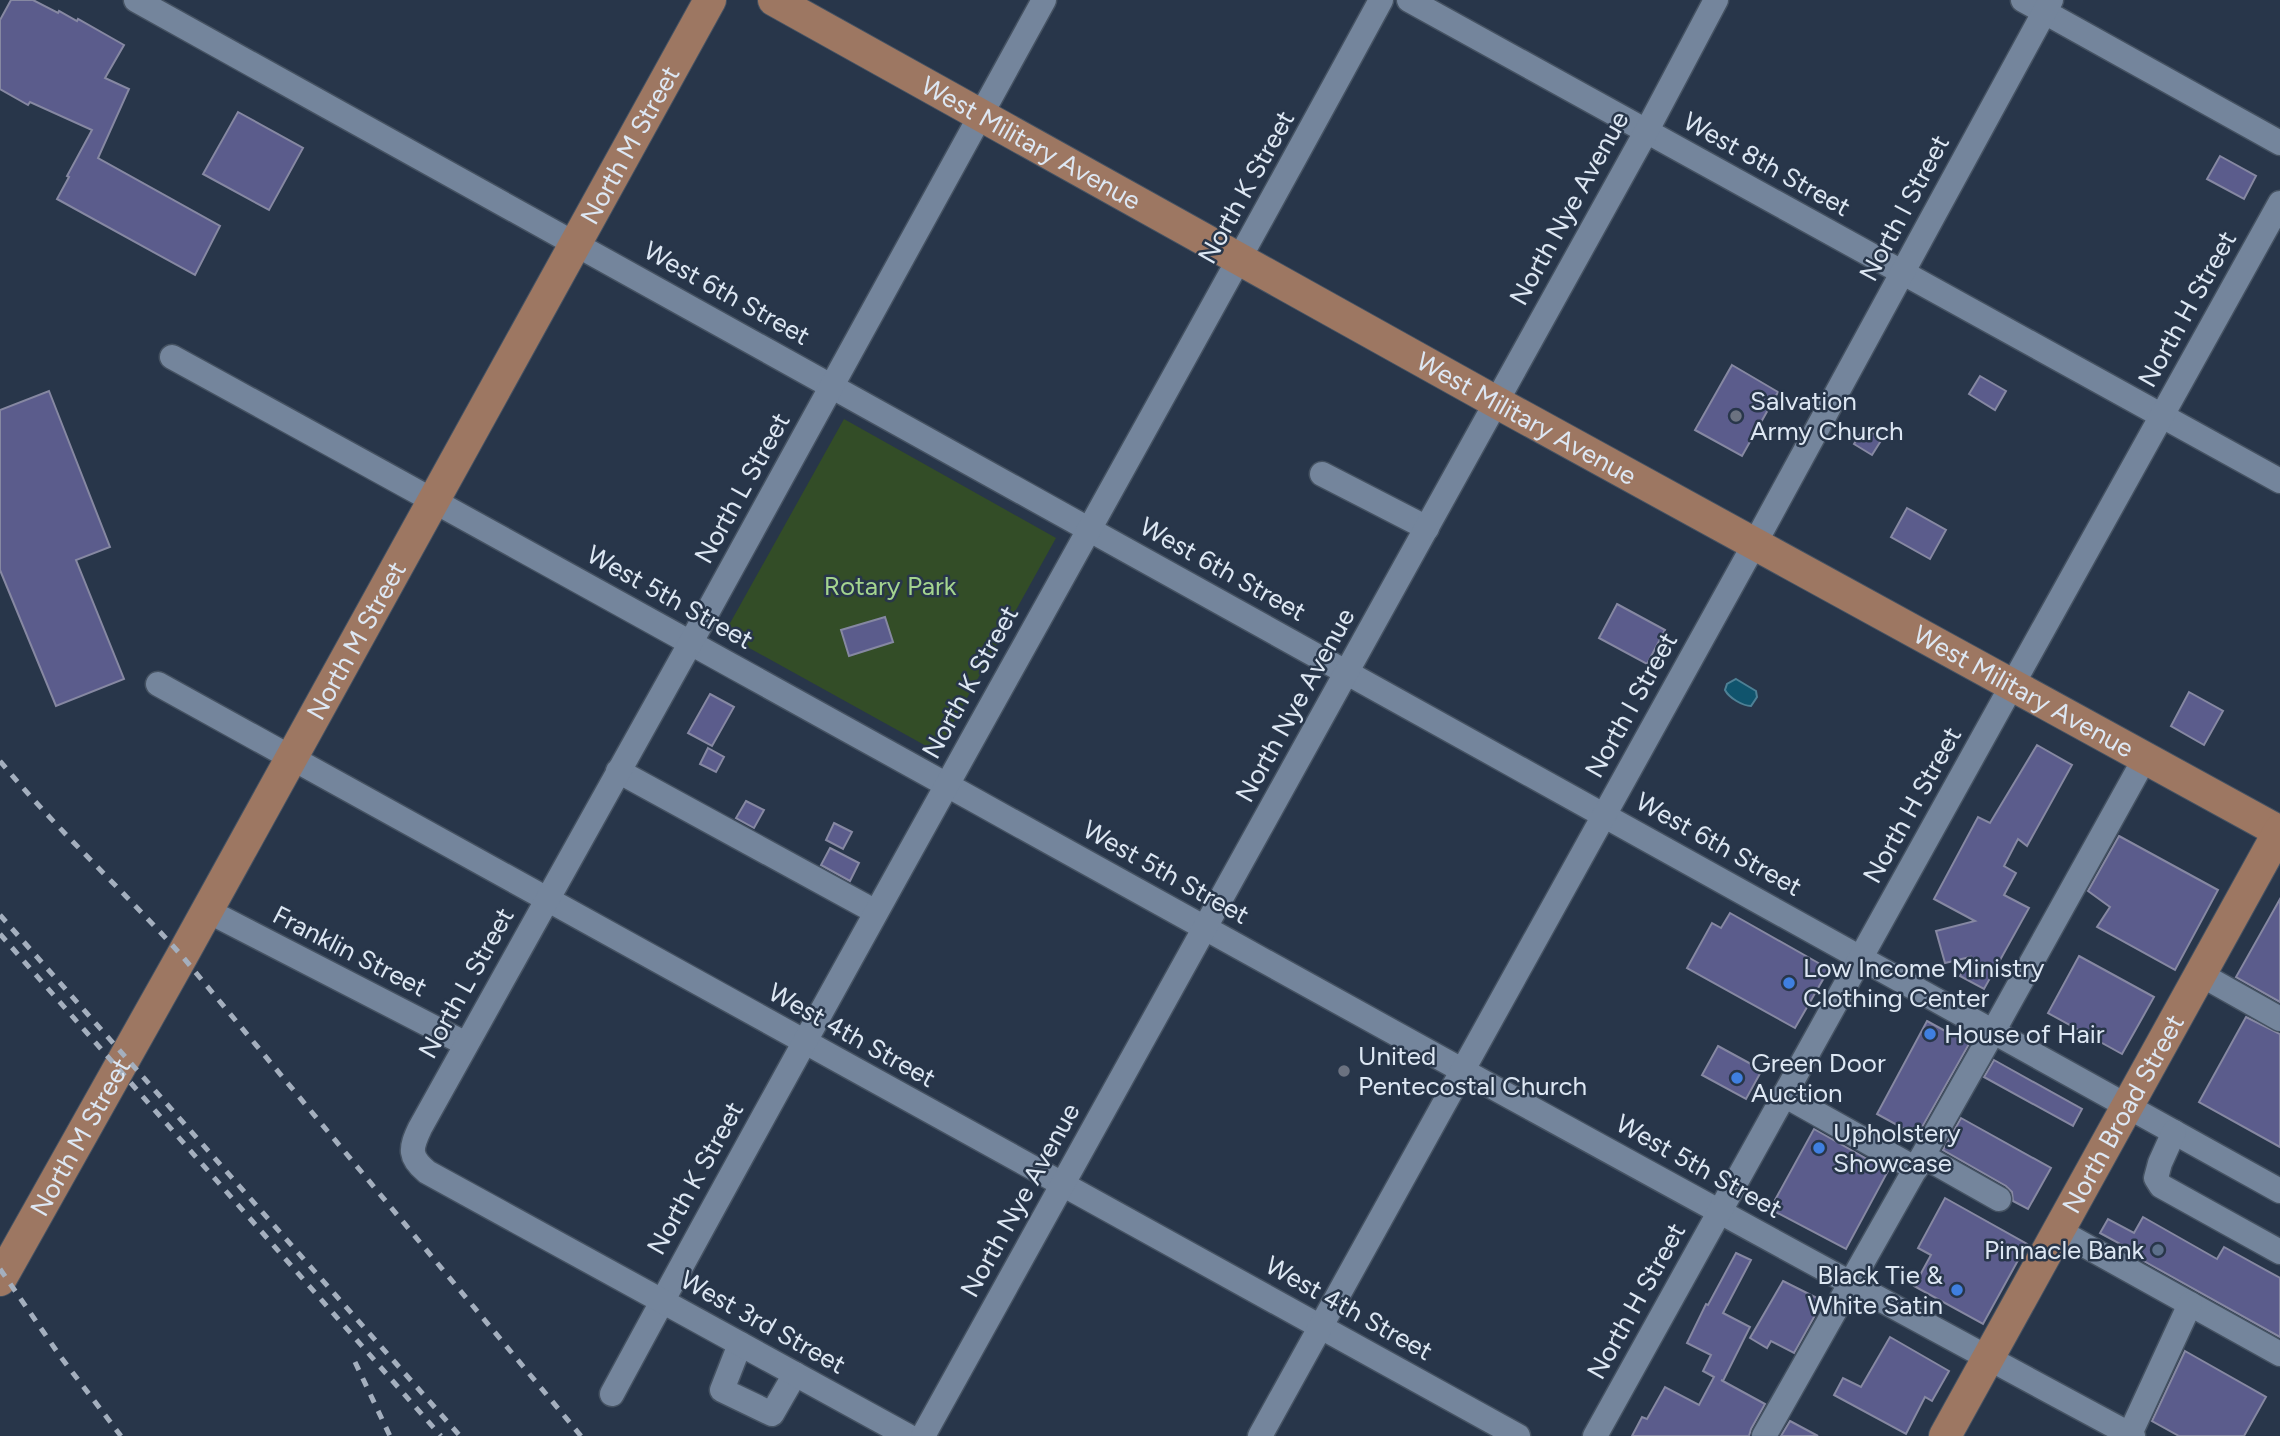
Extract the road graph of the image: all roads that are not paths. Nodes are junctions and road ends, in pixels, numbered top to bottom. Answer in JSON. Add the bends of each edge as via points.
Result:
{"nodes":[{"id":1,"x":136,"y":0,"type":"edge"},
{"id":2,"x":710,"y":0,"type":"edge"},
{"id":3,"x":774,"y":0,"type":"edge"},
{"id":4,"x":1044,"y":0,"type":"edge"},
{"id":5,"x":1381,"y":0,"type":"edge"},
{"id":6,"x":1409,"y":0,"type":"edge"},
{"id":7,"x":1716,"y":0,"type":"edge"},
{"id":8,"x":2023,"y":0,"type":"edge"},
{"id":9,"x":2048,"y":6,"type":"edge"},
{"id":10,"x":979,"y":114,"type":"junction"},
{"id":11,"x":1646,"y":132,"type":"junction"},
{"id":12,"x":2280,"y":143,"type":"edge"},
{"id":13,"x":2280,"y":202,"type":"edge"},
{"id":14,"x":575,"y":242,"type":"junction"},
{"id":15,"x":1240,"y":260,"type":"junction"},
{"id":16,"x":1903,"y":274,"type":"junction"},
{"id":17,"x":172,"y":357,"type":"dead end"},
{"id":18,"x":833,"y":385,"type":"junction"},
{"id":19,"x":1496,"y":402,"type":"junction"},
{"id":20,"x":2162,"y":416,"type":"junction"},
{"id":21,"x":1322,"y":474,"type":"dead end"},
{"id":22,"x":2280,"y":481,"type":"edge"},
{"id":23,"x":433,"y":500,"type":"junction"},
{"id":24,"x":1090,"y":528,"type":"junction"},
{"id":25,"x":1427,"y":528,"type":"junction"},
{"id":26,"x":1755,"y":543,"type":"junction"},
{"id":27,"x":691,"y":642,"type":"junction"},
{"id":28,"x":1347,"y":673,"type":"junction"},
{"id":29,"x":158,"y":684,"type":"dead end"},
{"id":30,"x":2014,"y":686,"type":"junction"},
{"id":31,"x":291,"y":758,"type":"junction"},
{"id":32,"x":2145,"y":758,"type":"junction"},
{"id":33,"x":618,"y":771,"type":"junction"},
{"id":34,"x":947,"y":784,"type":"junction"},
{"id":35,"x":1605,"y":815,"type":"junction"},
{"id":36,"x":2280,"y":831,"type":"edge"},
{"id":37,"x":546,"y":900,"type":"junction"},
{"id":38,"x":206,"y":910,"type":"junction"},
{"id":39,"x":876,"y":912,"type":"junction"},
{"id":40,"x":1206,"y":929,"type":"junction"},
{"id":41,"x":1861,"y":957,"type":"junction"},
{"id":42,"x":2200,"y":974,"type":"junction"},
{"id":43,"x":2280,"y":1019,"type":"edge"},
{"id":44,"x":1994,"y":1030,"type":"junction"},
{"id":45,"x":804,"y":1043,"type":"junction"},
{"id":46,"x":466,"y":1044,"type":"junction"},
{"id":47,"x":1462,"y":1071,"type":"junction"},
{"id":48,"x":1784,"y":1095,"type":"junction"},
{"id":49,"x":2128,"y":1106,"type":"junction"},
{"id":50,"x":2174,"y":1132,"type":"junction"},
{"id":51,"x":412,"y":1152,"type":"joint"},
{"id":52,"x":1920,"y":1162,"type":"junction"},
{"id":53,"x":1062,"y":1184,"type":"junction"},
{"id":54,"x":2280,"y":1191,"type":"edge"},
{"id":55,"x":1999,"y":1199,"type":"dead end"},
{"id":56,"x":1720,"y":1211,"type":"junction"},
{"id":57,"x":2059,"y":1231,"type":"junction"},
{"id":58,"x":2280,"y":1252,"type":"edge"},
{"id":59,"x":0,"y":1280,"type":"edge"},
{"id":60,"x":1851,"y":1283,"type":"junction"},
{"id":61,"x":662,"y":1301,"type":"junction"},
{"id":62,"x":2190,"y":1304,"type":"junction"},
{"id":63,"x":1320,"y":1326,"type":"junction"},
{"id":64,"x":740,"y":1344,"type":"junction"},
{"id":65,"x":2280,"y":1354,"type":"edge"},
{"id":66,"x":1987,"y":1359,"type":"junction"},
{"id":67,"x":795,"y":1374,"type":"junction"},
{"id":68,"x":611,"y":1394,"type":"dead end"},
{"id":69,"x":2131,"y":1435,"type":"edge"},
{"id":70,"x":908,"y":1436,"type":"edge"},
{"id":71,"x":923,"y":1436,"type":"edge"},
{"id":72,"x":1259,"y":1436,"type":"edge"},
{"id":73,"x":1518,"y":1436,"type":"edge"},
{"id":74,"x":1595,"y":1436,"type":"edge"},
{"id":75,"x":1764,"y":1436,"type":"edge"},
{"id":76,"x":1945,"y":1436,"type":"edge"}],
"edges":[{"from":1,"to":14,"type":"street","name":"West 6th Street"},
{"from":2,"to":14,"type":"main road","name":"North M Street"},
{"from":3,"to":10,"type":"main road","name":"West Military Avenue"},
{"from":4,"to":10,"type":"street","name":"North L Street"},
{"from":5,"to":15,"type":"street","name":"North K Street"},
{"from":6,"to":11,"type":"street","name":"West 8th Street"},
{"from":7,"to":11,"type":"street","name":"North Nye Avenue"},
{"from":8,"to":9,"type":"street"},
{"from":9,"to":12,"type":"street"},
{"from":9,"to":16,"type":"street","name":"North I Street"},
{"from":10,"to":15,"type":"main road","name":"West Military Avenue"},
{"from":10,"to":18,"type":"street","name":"North L Street"},
{"from":11,"to":16,"type":"street","name":"West 8th Street"},
{"from":11,"to":19,"type":"street","name":"North Nye Avenue"},
{"from":13,"to":20,"type":"street","name":"North H Street"},
{"from":14,"to":18,"type":"street","name":"West 6th Street"},
{"from":14,"to":23,"type":"main road","name":"North M Street"},
{"from":15,"to":19,"type":"main road","name":"West Military Avenue"},
{"from":15,"to":24,"type":"street","name":"North K Street"},
{"from":16,"to":20,"type":"street","name":"West 8th Street"},
{"from":16,"to":26,"type":"street","name":"North I Street"},
{"from":17,"to":23,"type":"street","name":"West 5th Street"},
{"from":18,"to":24,"type":"street","name":"West 6th Street"},
{"from":18,"to":27,"type":"street","name":"North L Street"},
{"from":19,"to":25,"type":"street","name":"North Nye Avenue"},
{"from":19,"to":26,"type":"main road","name":"West Military Avenue"},
{"from":20,"to":22,"type":"street","name":"West 8th Street"},
{"from":20,"to":30,"type":"street","name":"North H Street"},
{"from":21,"to":25,"type":"street"},
{"from":23,"to":27,"type":"street","name":"West 5th Street"},
{"from":23,"to":31,"type":"main road","name":"North M Street"},
{"from":24,"to":28,"type":"street","name":"West 6th Street"},
{"from":24,"to":34,"type":"street","name":"North K Street"},
{"from":25,"to":28,"type":"street","name":"North Nye Avenue"},
{"from":26,"to":30,"type":"main road","name":"West Military Avenue"},
{"from":26,"to":35,"type":"street","name":"North I Street"},
{"from":27,"to":33,"type":"street","name":"North L Street"},
{"from":27,"to":34,"type":"street","name":"West 5th Street"},
{"from":28,"to":35,"type":"street","name":"West 6th Street"},
{"from":28,"to":40,"type":"street","name":"North Nye Avenue"},
{"from":29,"to":31,"type":"street","name":"West 4th Street"},
{"from":30,"to":32,"type":"main road","name":"West Military Avenue"},
{"from":30,"to":41,"type":"street","name":"North H Street"},
{"from":31,"to":37,"type":"street","name":"West 4th Street"},
{"from":31,"to":38,"type":"main road","name":"North M Street"},
{"from":32,"to":36,"type":"main road","name":"West Military Avenue"},
{"from":32,"to":44,"type":"street"},
{"from":33,"to":37,"type":"street","name":"North L Street"},
{"from":33,"to":39,"type":"street"},
{"from":34,"to":39,"type":"street","name":"North K Street"},
{"from":34,"to":40,"type":"street","name":"West 5th Street"},
{"from":35,"to":41,"type":"street","name":"West 6th Street"},
{"from":35,"to":47,"type":"street","name":"North I Street"},
{"from":36,"to":42,"type":"main road","name":"North Broad Street"},
{"from":37,"to":45,"type":"street","name":"West 4th Street"},
{"from":37,"to":46,"type":"street","name":"North L Street"},
{"from":38,"to":46,"type":"street","name":"Franklin Street"},
{"from":38,"to":59,"type":"main road","name":"North M Street"},
{"from":39,"to":45,"type":"street","name":"North K Street"},
{"from":40,"to":47,"type":"street","name":"West 5th Street"},
{"from":40,"to":53,"type":"street","name":"North Nye Avenue"},
{"from":41,"to":44,"type":"street","name":"West 6th Street"},
{"from":41,"to":48,"type":"street","name":"North H Street"},
{"from":42,"to":43,"type":"street"},
{"from":42,"to":49,"type":"main road","name":"North Broad Street"},
{"from":44,"to":49,"type":"street","name":"West 6th Street"},
{"from":44,"to":52,"type":"street"},
{"from":45,"to":53,"type":"street","name":"West 4th Street"},
{"from":45,"to":61,"type":"street","name":"North K Street"},
{"from":46,"to":51,"type":"street","name":"North L Street","via":[[420,1128]]},
{"from":47,"to":56,"type":"street","name":"West 5th Street"},
{"from":47,"to":63,"type":"street","name":"North I Street"},
{"from":48,"to":52,"type":"street"},
{"from":48,"to":56,"type":"street","name":"North H Street"},
{"from":49,"to":50,"type":"street","name":"West 6th Street"},
{"from":49,"to":57,"type":"main road","name":"North Broad Street"},
{"from":50,"to":54,"type":"street","name":"West 6th Street"},
{"from":50,"to":58,"type":"street","via":[[2156,1178],[2161,1186]]},
{"from":51,"to":61,"type":"street","name":"West 3rd Street","via":[[427,1172]]},
{"from":52,"to":55,"type":"street"},
{"from":52,"to":60,"type":"street"},
{"from":53,"to":63,"type":"street","name":"West 4th Street"},
{"from":53,"to":71,"type":"street","name":"North Nye Avenue"},
{"from":56,"to":60,"type":"street","name":"West 5th Street"},
{"from":56,"to":74,"type":"street","name":"North H Street"},
{"from":57,"to":62,"type":"street"},
{"from":57,"to":66,"type":"main road","name":"North Broad Street"},
{"from":60,"to":66,"type":"street","name":"West 5th Street"},
{"from":60,"to":75,"type":"street"},
{"from":61,"to":64,"type":"street","name":"West 3rd Street"},
{"from":61,"to":68,"type":"street","name":"North K Street"},
{"from":62,"to":65,"type":"street"},
{"from":62,"to":69,"type":"street"},
{"from":63,"to":72,"type":"street","name":"North I Street"},
{"from":63,"to":73,"type":"street","name":"West 4th Street"},
{"from":64,"to":67,"type":"street","name":"West 3rd Street"},
{"from":64,"to":67,"type":"street","via":[[722,1390],[772,1414]]},
{"from":66,"to":69,"type":"street","name":"West 5th Street"},
{"from":66,"to":76,"type":"main road","name":"North Broad Street"},
{"from":67,"to":70,"type":"street","name":"West 3rd Street"}]}
